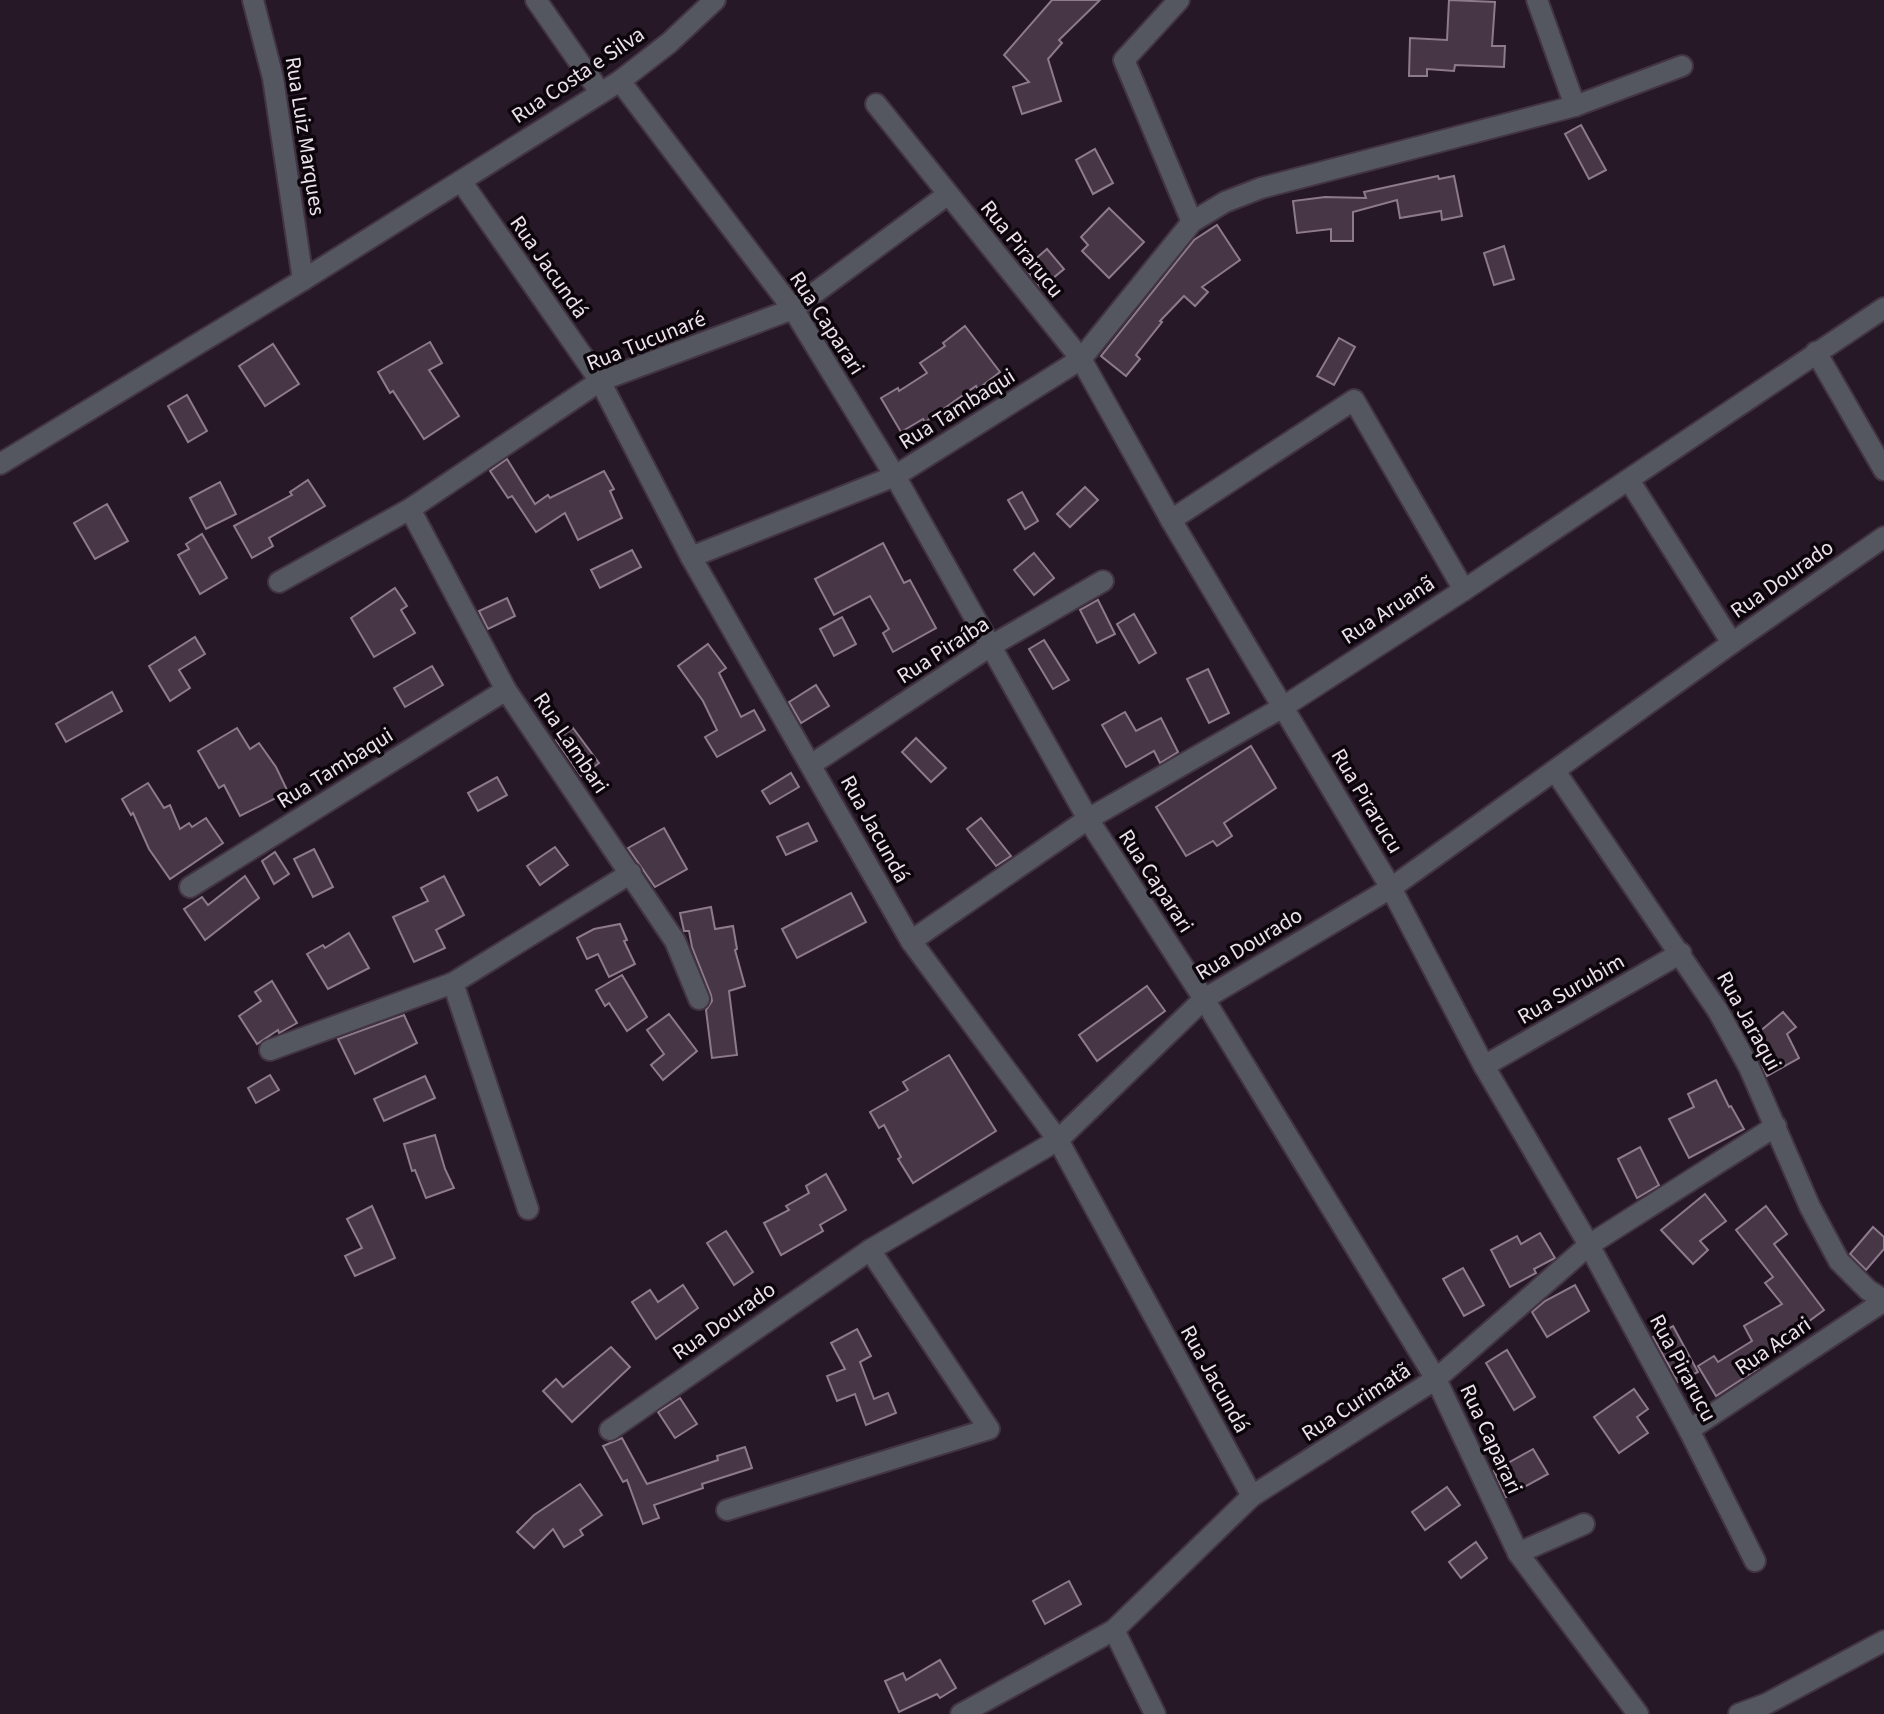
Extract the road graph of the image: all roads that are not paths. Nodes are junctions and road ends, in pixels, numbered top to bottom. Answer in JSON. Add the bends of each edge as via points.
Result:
{"nodes":[{"id":1,"x":253,"y":0,"type":"edge"},
{"id":2,"x":536,"y":0,"type":"edge"},
{"id":3,"x":715,"y":0,"type":"edge"},
{"id":4,"x":1179,"y":0,"type":"edge"},
{"id":5,"x":1537,"y":0,"type":"edge"},
{"id":6,"x":1682,"y":66,"type":"dead end"},
{"id":7,"x":620,"y":81,"type":"junction"},
{"id":8,"x":600,"y":92,"type":"junction"},
{"id":9,"x":876,"y":104,"type":"dead end"},
{"id":10,"x":1575,"y":106,"type":"junction"},
{"id":11,"x":461,"y":181,"type":"junction"},
{"id":12,"x":947,"y":195,"type":"junction"},
{"id":13,"x":1192,"y":222,"type":"junction"},
{"id":14,"x":303,"y":280,"type":"junction"},
{"id":15,"x":1884,"y":308,"type":"edge"},
{"id":16,"x":793,"y":309,"type":"junction"},
{"id":17,"x":1816,"y":352,"type":"junction"},
{"id":18,"x":1081,"y":359,"type":"junction"},
{"id":19,"x":600,"y":381,"type":"junction"},
{"id":20,"x":0,"y":464,"type":"edge"},
{"id":21,"x":1884,"y":470,"type":"edge"},
{"id":22,"x":895,"y":476,"type":"junction"},
{"id":23,"x":1629,"y":480,"type":"junction"},
{"id":24,"x":410,"y":509,"type":"junction"},
{"id":25,"x":1171,"y":520,"type":"junction"},
{"id":26,"x":1884,"y":537,"type":"edge"},
{"id":27,"x":691,"y":557,"type":"junction"},
{"id":28,"x":1103,"y":581,"type":"dead end"},
{"id":29,"x":279,"y":582,"type":"dead end"},
{"id":30,"x":1464,"y":590,"type":"junction"},
{"id":31,"x":1732,"y":643,"type":"junction"},
{"id":32,"x":989,"y":647,"type":"junction"},
{"id":33,"x":506,"y":690,"type":"junction"},
{"id":34,"x":1283,"y":707,"type":"junction"},
{"id":35,"x":812,"y":764,"type":"junction"},
{"id":36,"x":1555,"y":771,"type":"junction"},
{"id":37,"x":1088,"y":819,"type":"junction"},
{"id":38,"x":631,"y":873,"type":"junction"},
{"id":39,"x":190,"y":887,"type":"dead end"},
{"id":40,"x":1391,"y":888,"type":"junction"},
{"id":41,"x":911,"y":941,"type":"junction"},
{"id":42,"x":1681,"y":953,"type":"junction"},
{"id":43,"x":453,"y":983,"type":"junction"},
{"id":44,"x":699,"y":999,"type":"dead end"},
{"id":45,"x":1204,"y":999,"type":"junction"},
{"id":46,"x":270,"y":1050,"type":"dead end"},
{"id":47,"x":1484,"y":1066,"type":"junction"},
{"id":48,"x":1776,"y":1126,"type":"junction"},
{"id":49,"x":1058,"y":1140,"type":"junction"},
{"id":50,"x":528,"y":1209,"type":"dead end"},
{"id":51,"x":1589,"y":1245,"type":"junction"},
{"id":52,"x":870,"y":1250,"type":"junction"},
{"id":53,"x":1884,"y":1301,"type":"edge"},
{"id":54,"x":1436,"y":1379,"type":"junction"},
{"id":55,"x":610,"y":1430,"type":"dead end"},
{"id":56,"x":1689,"y":1430,"type":"junction"},
{"id":57,"x":1252,"y":1496,"type":"junction"},
{"id":58,"x":727,"y":1510,"type":"dead end"},
{"id":59,"x":1584,"y":1524,"type":"dead end"},
{"id":60,"x":1518,"y":1553,"type":"junction"},
{"id":61,"x":1755,"y":1561,"type":"dead end"},
{"id":62,"x":1114,"y":1630,"type":"junction"},
{"id":63,"x":1884,"y":1641,"type":"edge"},
{"id":64,"x":961,"y":1714,"type":"edge"},
{"id":65,"x":1155,"y":1714,"type":"edge"},
{"id":66,"x":1638,"y":1714,"type":"edge"},
{"id":67,"x":1739,"y":1714,"type":"edge"}],
"edges":[{"from":1,"to":14,"type":"street","name":"Rua Luiz Marques","via":[[273,78]]},
{"from":2,"to":8,"type":"street"},
{"from":3,"to":7,"type":"street","name":"Rua Costa e Silva"},
{"from":4,"to":13,"type":"street","via":[[1124,60]]},
{"from":5,"to":10,"type":"street"},
{"from":6,"to":10,"type":"street"},
{"from":7,"to":8,"type":"street","name":"Rua Costa e Silva"},
{"from":7,"to":16,"type":"street","name":"Rua Caparari"},
{"from":8,"to":11,"type":"street","name":"Rua Costa e Silva"},
{"from":9,"to":12,"type":"street","name":"Rua Pirarucu"},
{"from":10,"to":13,"type":"street","via":[[1261,188]]},
{"from":11,"to":14,"type":"street","name":"Rua Costa e Silva"},
{"from":11,"to":19,"type":"street","name":"Rua Jacundá"},
{"from":12,"to":16,"type":"street","name":"Rua Tucunaré"},
{"from":12,"to":18,"type":"street","name":"Rua Pirarucu"},
{"from":13,"to":18,"type":"street","name":"Rua Tambaqui"},
{"from":14,"to":20,"type":"street","name":"Rua Costa e Silva"},
{"from":15,"to":17,"type":"street","name":"Rua Aruanã"},
{"from":16,"to":19,"type":"street","name":"Rua Tucunaré"},
{"from":16,"to":22,"type":"street","name":"Rua Caparari"},
{"from":17,"to":21,"type":"street"},
{"from":17,"to":23,"type":"street","name":"Rua Aruanã"},
{"from":18,"to":22,"type":"street","name":"Rua Tambaqui"},
{"from":18,"to":25,"type":"street","name":"Rua Pirarucu"},
{"from":19,"to":24,"type":"street","name":"Rua Tucunaré"},
{"from":19,"to":27,"type":"street","name":"Rua Jacundá"},
{"from":22,"to":27,"type":"street","name":"Rua Tambaqui"},
{"from":22,"to":32,"type":"street","name":"Rua Caparari"},
{"from":23,"to":30,"type":"street","name":"Rua Aruanã"},
{"from":23,"to":31,"type":"street"},
{"from":24,"to":29,"type":"street","name":"Rua Tucunaré"},
{"from":24,"to":33,"type":"street","name":"Rua Lambari"},
{"from":25,"to":30,"type":"street","via":[[1354,400]]},
{"from":25,"to":34,"type":"street","name":"Rua Pirarucu"},
{"from":26,"to":31,"type":"street","name":"Rua Dourado"},
{"from":27,"to":35,"type":"street","name":"Rua Jacundá"},
{"from":28,"to":32,"type":"street","name":"Rua Piraíba"},
{"from":30,"to":34,"type":"street","name":"Rua Aruanã"},
{"from":31,"to":36,"type":"street","name":"Rua Dourado"},
{"from":32,"to":35,"type":"street","name":"Rua Piraíba"},
{"from":32,"to":37,"type":"street","name":"Rua Caparari"},
{"from":33,"to":38,"type":"street","name":"Rua Lambari"},
{"from":33,"to":39,"type":"street","name":"Rua Tambaqui"},
{"from":34,"to":37,"type":"street","name":"Rua Aruanã"},
{"from":34,"to":40,"type":"street","name":"Rua Pirarucu"},
{"from":35,"to":41,"type":"street","name":"Rua Jacundá"},
{"from":36,"to":40,"type":"street","name":"Rua Dourado"},
{"from":36,"to":42,"type":"street","name":"Rua Jaraqui"},
{"from":37,"to":41,"type":"street","name":"Rua Aruanã"},
{"from":37,"to":45,"type":"street","name":"Rua Caparari"},
{"from":38,"to":43,"type":"street"},
{"from":38,"to":44,"type":"street","name":"Rua Lambari","via":[[675,941]]},
{"from":40,"to":45,"type":"street","name":"Rua Dourado"},
{"from":40,"to":47,"type":"street","name":"Rua Pirarucu"},
{"from":41,"to":49,"type":"street","name":"Rua Jacundá"},
{"from":42,"to":47,"type":"street","name":"Rua Surubim"},
{"from":42,"to":48,"type":"street","name":"Rua Jaraqui","via":[[1749,1067]]},
{"from":43,"to":46,"type":"street"},
{"from":43,"to":50,"type":"street"},
{"from":45,"to":49,"type":"street","name":"Rua Dourado"},
{"from":45,"to":54,"type":"street","name":"Rua Caparari"},
{"from":47,"to":51,"type":"street","name":"Rua Pirarucu"},
{"from":48,"to":51,"type":"street","name":"Rua Curimatã"},
{"from":48,"to":53,"type":"street","name":"Rua Jaraqui","via":[[1839,1261]]},
{"from":49,"to":52,"type":"street","name":"Rua Dourado"},
{"from":49,"to":57,"type":"street","name":"Rua Jacundá"},
{"from":51,"to":54,"type":"street","name":"Rua Curimatã"},
{"from":51,"to":56,"type":"street","name":"Rua Pirarucu"},
{"from":52,"to":55,"type":"street","name":"Rua Dourado"},
{"from":52,"to":58,"type":"street","via":[[989,1429]]},
{"from":53,"to":56,"type":"street","name":"Rua Acari"},
{"from":54,"to":57,"type":"street","name":"Rua Curimatã"},
{"from":54,"to":60,"type":"street","name":"Rua Caparari"},
{"from":56,"to":61,"type":"street","name":"Rua Pirarucu"},
{"from":57,"to":62,"type":"street","name":"Rua Curimatã"},
{"from":59,"to":60,"type":"street"},
{"from":60,"to":66,"type":"street","name":"Rua Caparari"},
{"from":62,"to":64,"type":"street","name":"Rua Curimatã"},
{"from":62,"to":65,"type":"street"},
{"from":63,"to":67,"type":"street"}]}
